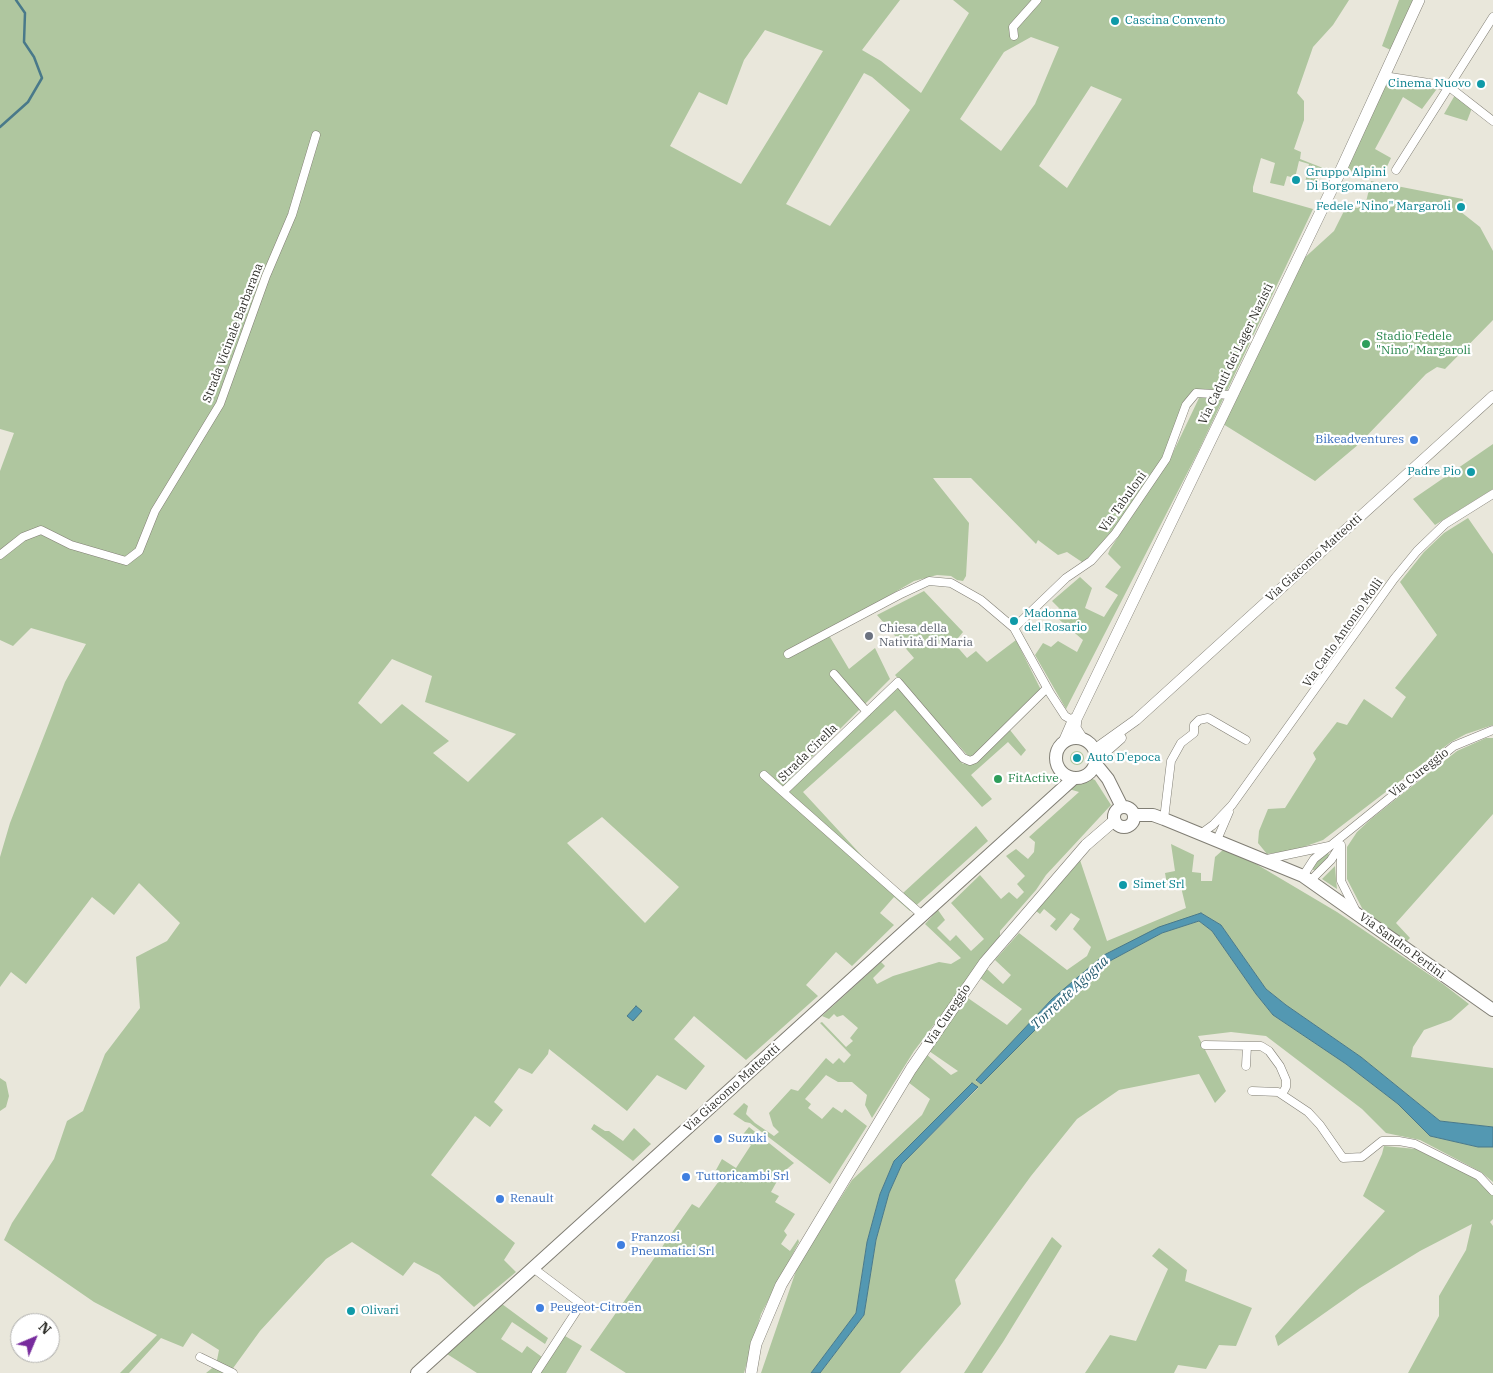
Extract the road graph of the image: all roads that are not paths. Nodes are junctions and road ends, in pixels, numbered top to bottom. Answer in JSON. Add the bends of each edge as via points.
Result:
{"nodes":[{"id":1,"x":1037,"y":0,"type":"edge"},
{"id":2,"x":1419,"y":0,"type":"edge"},
{"id":3,"x":1493,"y":17,"type":"edge"},
{"id":4,"x":1014,"y":36,"type":"dead end"},
{"id":5,"x":1384,"y":76,"type":"junction"},
{"id":6,"x":1448,"y":86,"type":"junction"},
{"id":7,"x":1493,"y":121,"type":"edge"},
{"id":8,"x":316,"y":135,"type":"dead end"},
{"id":9,"x":1396,"y":170,"type":"dead end"},
{"id":10,"x":1231,"y":395,"type":"junction"},
{"id":11,"x":1493,"y":396,"type":"edge"},
{"id":12,"x":1493,"y":494,"type":"edge"},
{"id":13,"x":0,"y":556,"type":"edge"},
{"id":14,"x":1014,"y":628,"type":"junction"},
{"id":15,"x":788,"y":654,"type":"dead end"},
{"id":16,"x":834,"y":674,"type":"dead end"},
{"id":17,"x":1047,"y":688,"type":"junction"},
{"id":18,"x":867,"y":712,"type":"junction"},
{"id":19,"x":1074,"y":719,"type":"junction"},
{"id":20,"x":1493,"y":730,"type":"edge"},
{"id":21,"x":1082,"y":739,"type":"junction"},
{"id":22,"x":1246,"y":740,"type":"dead end"},
{"id":23,"x":1064,"y":742,"type":"junction"},
{"id":24,"x":1094,"y":761,"type":"junction"},
{"id":25,"x":764,"y":775,"type":"dead end"},
{"id":26,"x":1069,"y":775,"type":"junction"},
{"id":27,"x":783,"y":792,"type":"junction"},
{"id":28,"x":1232,"y":806,"type":"junction"},
{"id":29,"x":1122,"y":807,"type":"junction"},
{"id":30,"x":1134,"y":815,"type":"junction"},
{"id":31,"x":1164,"y":819,"type":"junction"},
{"id":32,"x":1115,"y":820,"type":"junction"},
{"id":33,"x":1352,"y":828,"type":"junction"},
{"id":34,"x":1202,"y":834,"type":"junction"},
{"id":35,"x":1217,"y":840,"type":"junction"},
{"id":36,"x":1341,"y":845,"type":"junction"},
{"id":37,"x":1329,"y":846,"type":"junction"},
{"id":38,"x":1266,"y":860,"type":"junction"},
{"id":39,"x":1306,"y":879,"type":"junction"},
{"id":40,"x":922,"y":914,"type":"junction"},
{"id":41,"x":1358,"y":914,"type":"junction"},
{"id":42,"x":1493,"y":1010,"type":"edge"},
{"id":43,"x":1205,"y":1045,"type":"dead end"},
{"id":44,"x":1247,"y":1046,"type":"junction"},
{"id":45,"x":1246,"y":1066,"type":"dead end"},
{"id":46,"x":1252,"y":1091,"type":"dead end"},
{"id":47,"x":1282,"y":1094,"type":"junction"},
{"id":48,"x":1493,"y":1190,"type":"edge"},
{"id":49,"x":533,"y":1268,"type":"junction"},
{"id":50,"x":200,"y":1357,"type":"dead end"},
{"id":51,"x":233,"y":1373,"type":"edge"},
{"id":52,"x":418,"y":1373,"type":"edge"},
{"id":53,"x":536,"y":1373,"type":"edge"},
{"id":54,"x":751,"y":1373,"type":"edge"}],
"edges":[{"from":1,"to":4,"type":"street","via":[[1013,27]]},
{"from":2,"to":5,"type":"main road","name":"Via Caduti dei Lager Nazisti"},
{"from":3,"to":6,"type":"street"},
{"from":5,"to":6,"type":"street"},
{"from":5,"to":10,"type":"main road","name":"Via Caduti dei Lager Nazisti"},
{"from":6,"to":7,"type":"street"},
{"from":6,"to":9,"type":"street"},
{"from":8,"to":13,"type":"street","name":"Strada Vicinale Barbarana","via":[[292,215],[266,276],[220,404],[155,511],[139,552],[126,561],[70,545],[42,530],[23,537]]},
{"from":10,"to":14,"type":"street","name":"Via Tabuloni","via":[[1196,393],[1186,405],[1166,459],[1115,534],[1091,561],[1066,578]]},
{"from":10,"to":19,"type":"main road","name":"Via Caduti dei Lager Nazisti"},
{"from":11,"to":24,"type":"street","name":"Via Giacomo Matteotti"},
{"from":12,"to":28,"type":"street","name":"Via Carlo Antonio Molli","via":[[1445,524],[1417,551]]},
{"from":14,"to":15,"type":"street","via":[[965,589],[952,583],[929,582]]},
{"from":14,"to":17,"type":"street"},
{"from":16,"to":18,"type":"street"},
{"from":17,"to":18,"type":"street","name":"Strada Cirella","via":[[970,761],[963,758],[898,682]]},
{"from":17,"to":19,"type":"street","via":[[1065,716]]},
{"from":18,"to":27,"type":"street","name":"Strada Cirella"},
{"from":19,"to":21,"type":"main road"},
{"from":19,"to":23,"type":"main road","name":"Via Caduti dei Lager Nazisti"},
{"from":20,"to":33,"type":"street","name":"Via Cureggio","via":[[1454,746]]},
{"from":21,"to":23,"type":"main road"},
{"from":21,"to":24,"type":"main road","via":[[1091,744]]},
{"from":22,"to":31,"type":"street","via":[[1208,718],[1199,720],[1194,725],[1194,733],[1181,743],[1173,756]]},
{"from":23,"to":26,"type":"main road","via":[[1057,759]]},
{"from":24,"to":26,"type":"main road","via":[[1083,777]]},
{"from":24,"to":29,"type":"main road","via":[[1108,779]]},
{"from":25,"to":27,"type":"street","name":"Strada Cirella"},
{"from":26,"to":40,"type":"main road","name":"Via Giacomo Matteotti","via":[[1046,802]]},
{"from":27,"to":40,"type":"street"},
{"from":28,"to":34,"type":"street","name":"Via Carlo Antonio Molli"},
{"from":28,"to":35,"type":"street","name":"Via Carlo Antonio Molli"},
{"from":29,"to":30,"type":"main road","via":[[1130,808]]},
{"from":29,"to":32,"type":"main road","via":[[1116,811]]},
{"from":30,"to":31,"type":"main road","via":[[1153,815]]},
{"from":30,"to":32,"type":"main road","via":[[1128,826],[1120,826]]},
{"from":31,"to":34,"type":"main road"},
{"from":32,"to":54,"type":"main road","name":"Via Cureggio","via":[[1086,845],[966,987],[896,1093],[790,1267],[756,1344]]},
{"from":33,"to":36,"type":"street"},
{"from":33,"to":37,"type":"street","name":"Via Cureggio"},
{"from":34,"to":35,"type":"main road"},
{"from":35,"to":38,"type":"main road"},
{"from":36,"to":39,"type":"street","via":[[1331,860]]},
{"from":36,"to":41,"type":"street","via":[[1341,881]]},
{"from":37,"to":38,"type":"street"},
{"from":37,"to":39,"type":"street","name":"Via Cureggio","via":[[1314,859]]},
{"from":38,"to":39,"type":"main road"},
{"from":39,"to":41,"type":"main road","name":"Via Sandro Pertini"},
{"from":40,"to":49,"type":"main road","name":"Via Giacomo Matteotti"},
{"from":41,"to":42,"type":"main road","name":"Via Sandro Pertini"},
{"from":43,"to":44,"type":"street"},
{"from":44,"to":45,"type":"street"},
{"from":44,"to":47,"type":"street","via":[[1261,1046],[1280,1066],[1286,1080]]},
{"from":46,"to":47,"type":"street"},
{"from":47,"to":48,"type":"street","via":[[1308,1112],[1343,1158],[1362,1157],[1382,1141],[1399,1140],[1414,1144],[1479,1176]]},
{"from":49,"to":52,"type":"main road","name":"Via Giacomo Matteotti"},
{"from":49,"to":53,"type":"street","via":[[581,1304]]},
{"from":50,"to":51,"type":"street"}]}
